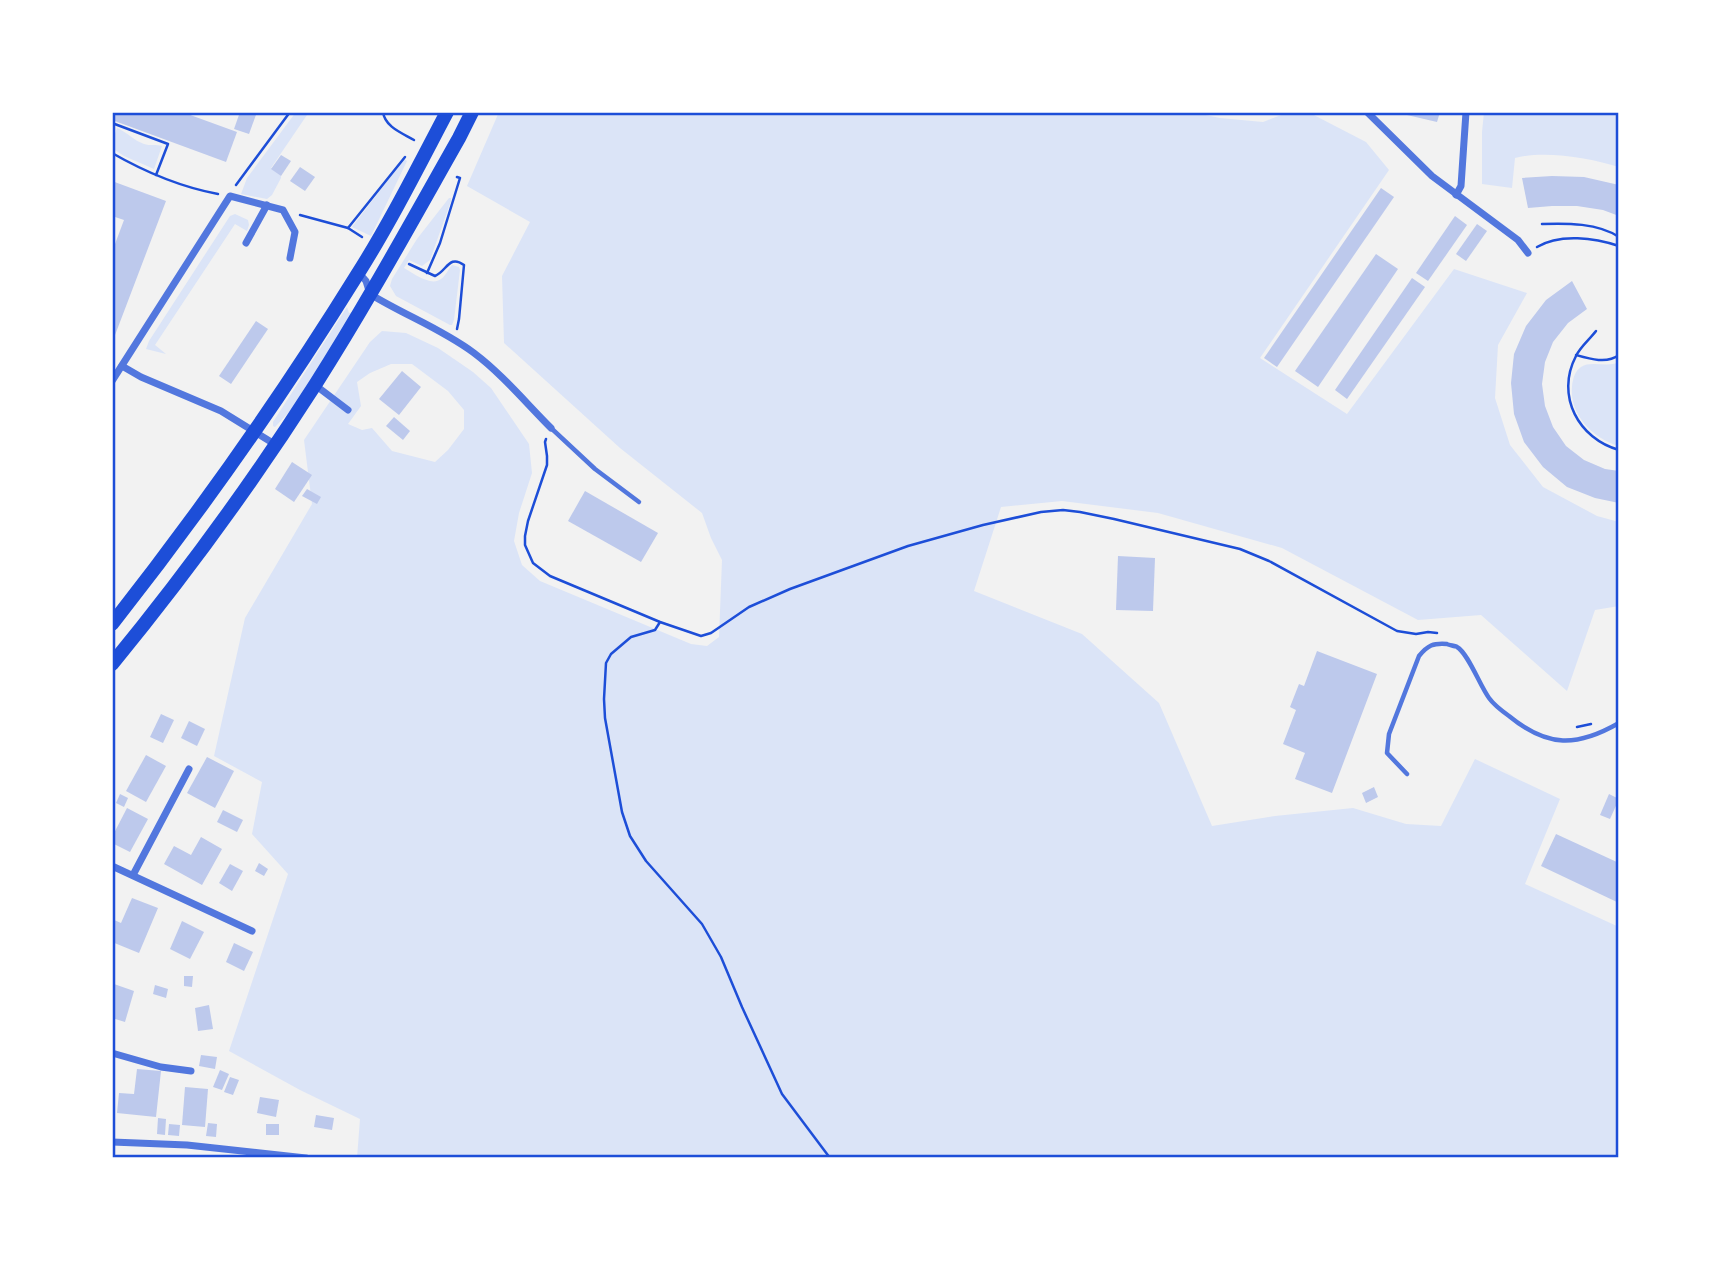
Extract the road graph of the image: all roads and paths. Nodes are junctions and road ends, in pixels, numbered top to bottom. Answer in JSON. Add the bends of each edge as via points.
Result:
{"nodes":[{"id":1,"x":290,"y":112,"type":"edge"},
{"id":2,"x":383,"y":112,"type":"edge"},
{"id":3,"x":447,"y":112,"type":"edge"},
{"id":4,"x":472,"y":112,"type":"edge"},
{"id":5,"x":1367,"y":112,"type":"edge"},
{"id":6,"x":1466,"y":112,"type":"edge"},
{"id":7,"x":112,"y":123,"type":"edge"},
{"id":8,"x":417,"y":142,"type":"dead end"},
{"id":9,"x":112,"y":153,"type":"edge"},
{"id":10,"x":409,"y":157,"type":"dead end"},
{"id":11,"x":156,"y":175,"type":"junction"},
{"id":12,"x":457,"y":177,"type":"dead end"},
{"id":13,"x":1456,"y":195,"type":"junction"},
{"id":14,"x":230,"y":196,"type":"junction"},
{"id":15,"x":267,"y":205,"type":"junction"},
{"id":16,"x":283,"y":210,"type":"junction"},
{"id":17,"x":1542,"y":224,"type":"dead end"},
{"id":18,"x":348,"y":228,"type":"junction"},
{"id":19,"x":363,"y":237,"type":"dead end"},
{"id":20,"x":1619,"y":237,"type":"edge"},
{"id":21,"x":246,"y":243,"type":"dead end"},
{"id":22,"x":1619,"y":246,"type":"edge"},
{"id":23,"x":1528,"y":253,"type":"joint"},
{"id":24,"x":290,"y":258,"type":"dead end"},
{"id":25,"x":408,"y":264,"type":"dead end"},
{"id":26,"x":359,"y":272,"type":"junction"},
{"id":27,"x":427,"y":273,"type":"junction"},
{"id":28,"x":370,"y":294,"type":"junction"},
{"id":29,"x":1596,"y":331,"type":"dead end"},
{"id":30,"x":453,"y":340,"type":"junction"},
{"id":31,"x":1576,"y":355,"type":"junction"},
{"id":32,"x":1619,"y":355,"type":"edge"},
{"id":33,"x":1615,"y":359,"type":"junction"},
{"id":34,"x":1619,"y":362,"type":"edge"},
{"id":35,"x":122,"y":366,"type":"junction"},
{"id":36,"x":112,"y":381,"type":"edge"},
{"id":37,"x":315,"y":385,"type":"junction"},
{"id":38,"x":348,"y":410,"type":"dead end"},
{"id":39,"x":551,"y":428,"type":"junction"},
{"id":40,"x":255,"y":433,"type":"junction"},
{"id":41,"x":276,"y":445,"type":"junction"},
{"id":42,"x":1619,"y":450,"type":"edge"},
{"id":43,"x":639,"y":502,"type":"dead end"},
{"id":44,"x":660,"y":622,"type":"junction"},
{"id":45,"x":112,"y":624,"type":"edge"},
{"id":46,"x":1440,"y":633,"type":"dead end"},
{"id":47,"x":112,"y":664,"type":"edge"},
{"id":48,"x":1598,"y":722,"type":"dead end"},
{"id":49,"x":1619,"y":723,"type":"edge"},
{"id":50,"x":1572,"y":729,"type":"dead end"},
{"id":51,"x":189,"y":769,"type":"dead end"},
{"id":52,"x":1407,"y":775,"type":"dead end"},
{"id":53,"x":112,"y":866,"type":"edge"},
{"id":54,"x":133,"y":875,"type":"junction"},
{"id":55,"x":252,"y":931,"type":"dead end"},
{"id":56,"x":112,"y":1054,"type":"edge"},
{"id":57,"x":191,"y":1071,"type":"dead end"},
{"id":58,"x":112,"y":1142,"type":"edge"},
{"id":59,"x":306,"y":1158,"type":"edge"},
{"id":60,"x":830,"y":1158,"type":"edge"}],
"edges":[{"from":1,"to":14,"type":"path"},
{"from":2,"to":8,"type":"path","via":[[386,123]]},
{"from":3,"to":26,"type":"main road"},
{"from":4,"to":28,"type":"main road"},
{"from":5,"to":13,"type":"street"},
{"from":6,"to":13,"type":"street","via":[[1461,186]]},
{"from":7,"to":11,"type":"path","via":[[168,144]]},
{"from":9,"to":11,"type":"path"},
{"from":10,"to":18,"type":"path"},
{"from":11,"to":14,"type":"path"},
{"from":12,"to":27,"type":"path"},
{"from":13,"to":23,"type":"street","via":[[1518,240]]},
{"from":14,"to":15,"type":"street"},
{"from":14,"to":35,"type":"street"},
{"from":15,"to":16,"type":"street"},
{"from":15,"to":21,"type":"street"},
{"from":16,"to":18,"type":"path"},
{"from":16,"to":24,"type":"street","via":[[295,232]]},
{"from":17,"to":20,"type":"path","via":[[1600,229]]},
{"from":18,"to":19,"type":"path"},
{"from":22,"to":23,"type":"path","via":[[1574,238],[1545,242]]},
{"from":25,"to":27,"type":"path"},
{"from":26,"to":28,"type":"street"},
{"from":26,"to":40,"type":"main road"},
{"from":27,"to":30,"type":"path","via":[[440,274],[453,261],[464,265]]},
{"from":28,"to":30,"type":"street"},
{"from":28,"to":37,"type":"main road"},
{"from":29,"to":31,"type":"path"},
{"from":30,"to":39,"type":"street","via":[[497,373]]},
{"from":31,"to":33,"type":"path"},
{"from":31,"to":42,"type":"path","via":[[1568,387],[1575,417],[1596,440]]},
{"from":32,"to":33,"type":"path"},
{"from":33,"to":34,"type":"path"},
{"from":35,"to":36,"type":"street"},
{"from":35,"to":40,"type":"street","via":[[221,411]]},
{"from":37,"to":38,"type":"street"},
{"from":37,"to":41,"type":"main road"},
{"from":39,"to":43,"type":"lane"},
{"from":39,"to":44,"type":"path","via":[[545,442],[547,466],[525,536],[533,564],[550,576]]},
{"from":40,"to":41,"type":"street"},
{"from":40,"to":45,"type":"main road"},
{"from":41,"to":47,"type":"main road"},
{"from":44,"to":46,"type":"path","via":[[701,636],[790,589],[908,547],[1063,510],[1240,549],[1397,631]]},
{"from":44,"to":60,"type":"path","via":[[655,630],[625,641],[606,663],[605,718],[622,812],[630,836],[646,860],[702,924],[782,1094]]},
{"from":48,"to":50,"type":"path"},
{"from":49,"to":52,"type":"lane","via":[[1596,735],[1563,742],[1529,730],[1490,701],[1465,654],[1457,647],[1433,643],[1419,656],[1389,734],[1387,753]]},
{"from":51,"to":54,"type":"street"},
{"from":53,"to":54,"type":"street"},
{"from":54,"to":55,"type":"street"},
{"from":56,"to":57,"type":"street"},
{"from":58,"to":59,"type":"street"}]}
